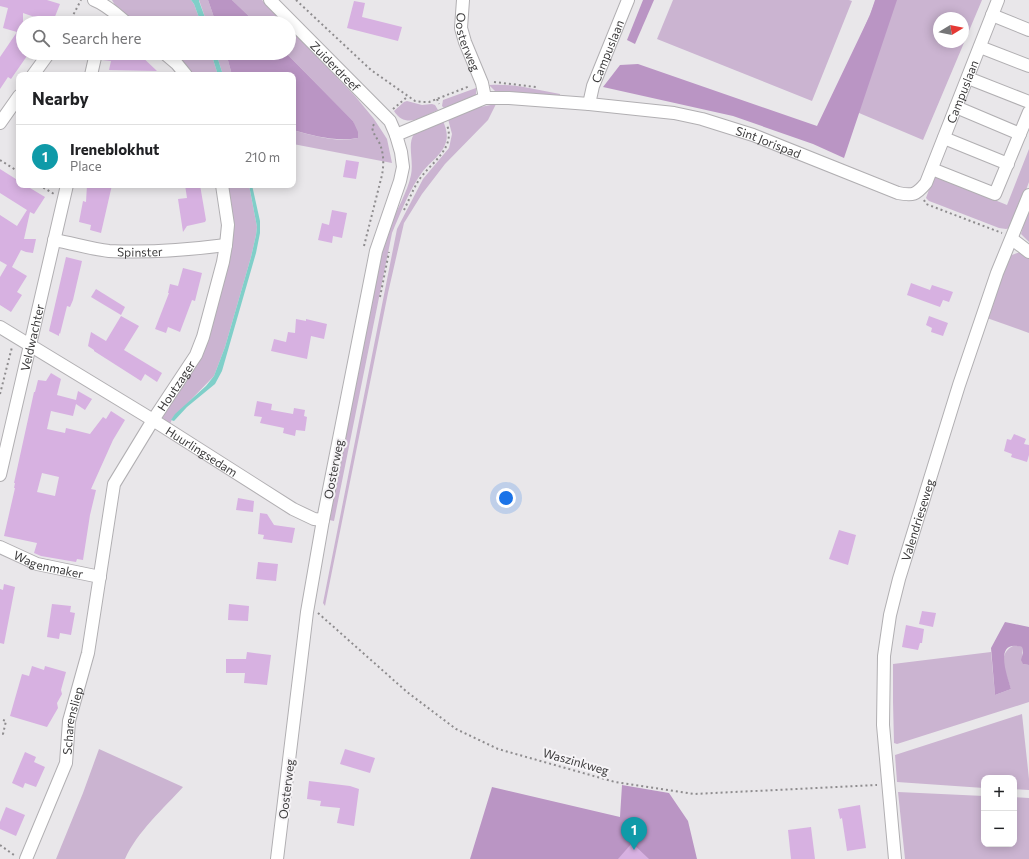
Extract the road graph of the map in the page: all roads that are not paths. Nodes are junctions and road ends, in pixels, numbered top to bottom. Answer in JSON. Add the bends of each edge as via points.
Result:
{"nodes":[{"id":1,"x":270,"y":0,"type":"edge"},
{"id":2,"x":463,"y":0,"type":"edge"},
{"id":3,"x":628,"y":0,"type":"edge"},
{"id":4,"x":998,"y":0,"type":"edge"},
{"id":5,"x":99,"y":1,"type":"edge"},
{"id":6,"x":992,"y":15,"type":"junction"},
{"id":7,"x":118,"y":16,"type":"edge"},
{"id":8,"x":286,"y":16,"type":"edge"},
{"id":9,"x":296,"y":26,"type":"edge"},
{"id":10,"x":1029,"y":30,"type":"edge"},
{"id":11,"x":980,"y":47,"type":"junction"},
{"id":12,"x":44,"y":60,"type":"edge"},
{"id":13,"x":94,"y":60,"type":"edge"},
{"id":14,"x":172,"y":60,"type":"edge"},
{"id":15,"x":1029,"y":66,"type":"edge"},
{"id":16,"x":36,"y":72,"type":"edge"},
{"id":17,"x":92,"y":72,"type":"edge"},
{"id":18,"x":184,"y":72,"type":"edge"},
{"id":19,"x":968,"y":78,"type":"junction"},
{"id":20,"x":485,"y":98,"type":"junction"},
{"id":21,"x":16,"y":100,"type":"edge"},
{"id":22,"x":1029,"y":102,"type":"edge"},
{"id":23,"x":589,"y":104,"type":"junction"},
{"id":24,"x":956,"y":107,"type":"junction"},
{"id":25,"x":1029,"y":112,"type":"edge"},
{"id":26,"x":0,"y":123,"type":"edge"},
{"id":27,"x":1020,"y":134,"type":"junction"},
{"id":28,"x":396,"y":135,"type":"junction"},
{"id":29,"x":944,"y":138,"type":"junction"},
{"id":30,"x":1008,"y":164,"type":"junction"},
{"id":31,"x":932,"y":169,"type":"junction"},
{"id":32,"x":66,"y":188,"type":"edge"},
{"id":33,"x":222,"y":188,"type":"edge"},
{"id":34,"x":918,"y":193,"type":"joint"},
{"id":35,"x":1029,"y":195,"type":"edge"},
{"id":36,"x":1012,"y":239,"type":"junction"},
{"id":37,"x":54,"y":240,"type":"junction"},
{"id":38,"x":226,"y":245,"type":"junction"},
{"id":39,"x":1029,"y":252,"type":"edge"},
{"id":40,"x":0,"y":327,"type":"edge"},
{"id":41,"x":30,"y":345,"type":"junction"},
{"id":42,"x":153,"y":420,"type":"junction"},
{"id":43,"x":0,"y":475,"type":"edge"},
{"id":44,"x":323,"y":520,"type":"junction"},
{"id":45,"x":0,"y":547,"type":"edge"},
{"id":46,"x":100,"y":577,"type":"junction"},
{"id":47,"x":22,"y":858,"type":"edge"},
{"id":48,"x":277,"y":859,"type":"edge"},
{"id":49,"x":894,"y":859,"type":"edge"}],
"edges":[{"from":1,"to":8,"type":"street","name":"Zuiderdreef"},
{"from":2,"to":20,"type":"street","name":"Oosterweg","via":[[461,28],[482,83]]},
{"from":3,"to":23,"type":"street","name":"Campuslaan","via":[[593,86]]},
{"from":4,"to":6,"type":"street","name":"Campuslaan"},
{"from":5,"to":7,"type":"street"},
{"from":6,"to":10,"type":"street"},
{"from":6,"to":11,"type":"street","name":"Campuslaan"},
{"from":9,"to":28,"type":"street","name":"Zuiderdreef","via":[[390,121]]},
{"from":11,"to":15,"type":"street"},
{"from":11,"to":19,"type":"street","name":"Campuslaan"},
{"from":12,"to":16,"type":"street"},
{"from":13,"to":17,"type":"street"},
{"from":14,"to":18,"type":"street"},
{"from":19,"to":22,"type":"street"},
{"from":19,"to":24,"type":"street","name":"Campuslaan"},
{"from":20,"to":23,"type":"street","name":"Sint Jorispad"},
{"from":20,"to":28,"type":"street"},
{"from":21,"to":26,"type":"street"},
{"from":23,"to":34,"type":"street","name":"Sint Jorispad","via":[[674,113],[702,119],[753,135],[898,193]]},
{"from":24,"to":27,"type":"street"},
{"from":24,"to":29,"type":"street","name":"Campuslaan"},
{"from":25,"to":27,"type":"street"},
{"from":27,"to":30,"type":"street"},
{"from":28,"to":44,"type":"street","name":"Oosterweg","via":[[403,167],[376,251]]},
{"from":29,"to":30,"type":"street"},
{"from":29,"to":31,"type":"street","name":"Campuslaan"},
{"from":30,"to":31,"type":"street","via":[[995,194]]},
{"from":31,"to":34,"type":"street","name":"Campuslaan"},
{"from":32,"to":37,"type":"street","name":"Veldwachter"},
{"from":33,"to":38,"type":"street","name":"Houtzager","via":[[228,225]]},
{"from":35,"to":36,"type":"street","name":"Valendrieseweg"},
{"from":36,"to":39,"type":"street"},
{"from":36,"to":49,"type":"street","name":"Valendrieseweg","via":[[989,295],[959,385],[890,615],[884,656],[883,725]]},
{"from":37,"to":38,"type":"street","name":"Spinster","via":[[107,250],[156,252]]},
{"from":37,"to":41,"type":"street","name":"Veldwachter"},
{"from":38,"to":42,"type":"street","name":"Houtzager","via":[[224,262],[196,354]]},
{"from":40,"to":41,"type":"street","name":"Huurlingsedam"},
{"from":41,"to":42,"type":"street","name":"Huurlingsedam"},
{"from":41,"to":43,"type":"street","name":"Veldwachter"},
{"from":42,"to":44,"type":"street","name":"Huurlingsedam","via":[[294,509],[314,519]]},
{"from":42,"to":46,"type":"street","name":"Houtzager","via":[[114,484]]},
{"from":44,"to":48,"type":"street","name":"Oosterweg","via":[[307,612]]},
{"from":45,"to":46,"type":"street","name":"Wagenmaker","via":[[37,564]]},
{"from":46,"to":47,"type":"street","name":"Scharensliep","via":[[88,654],[69,721],[66,763]]}]}
